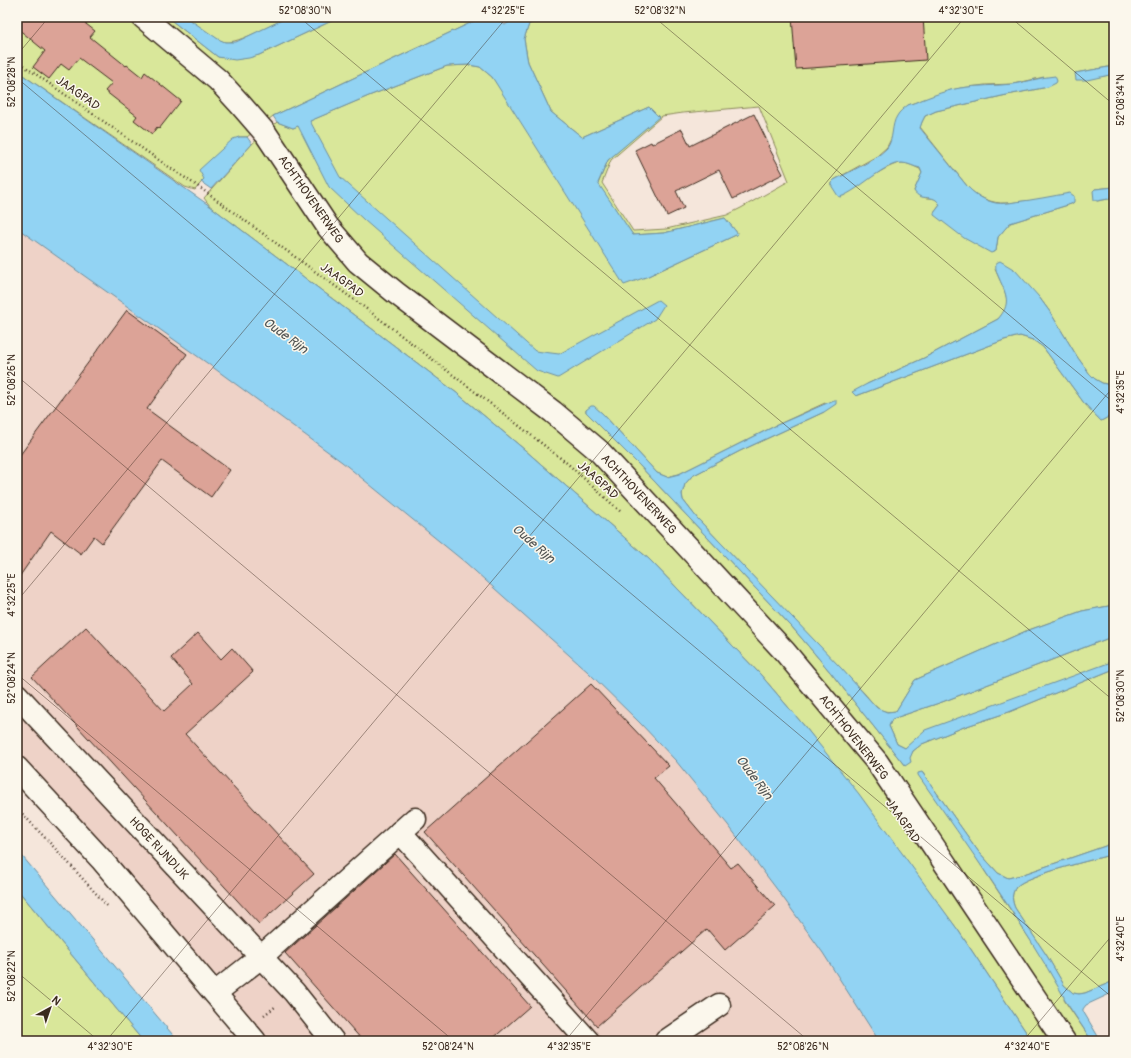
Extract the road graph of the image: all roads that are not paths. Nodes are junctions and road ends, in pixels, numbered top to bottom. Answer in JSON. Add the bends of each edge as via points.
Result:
{"nodes":[{"id":1,"x":143,"y":17,"type":"edge"},
{"id":2,"x":17,"y":695,"type":"edge"},
{"id":3,"x":17,"y":768,"type":"edge"},
{"id":4,"x":261,"y":957,"type":"junction"},
{"id":5,"x":215,"y":993,"type":"junction"},
{"id":6,"x":719,"y":1005,"type":"dead end"},
{"id":7,"x":255,"y":1041,"type":"edge"},
{"id":8,"x":333,"y":1041,"type":"edge"},
{"id":9,"x":588,"y":1041,"type":"edge"},
{"id":10,"x":666,"y":1041,"type":"edge"},
{"id":11,"x":1064,"y":1041,"type":"edge"}],
"edges":[{"from":1,"to":11,"type":"street","name":"ACHTHOVENERWEG","via":[[218,80],[262,130],[328,228],[358,262],[599,450],[785,652],[877,762]]},
{"from":2,"to":4,"type":"street","name":"HOGE RIJNDIJK"},
{"from":3,"to":5,"type":"street","via":[[101,859]]},
{"from":4,"to":5,"type":"street"},
{"from":4,"to":8,"type":"street","name":"HOGE RIJNDIJK","via":[[294,992]]},
{"from":4,"to":9,"type":"street","via":[[407,826]]},
{"from":5,"to":7,"type":"street"},
{"from":6,"to":10,"type":"street"}]}
